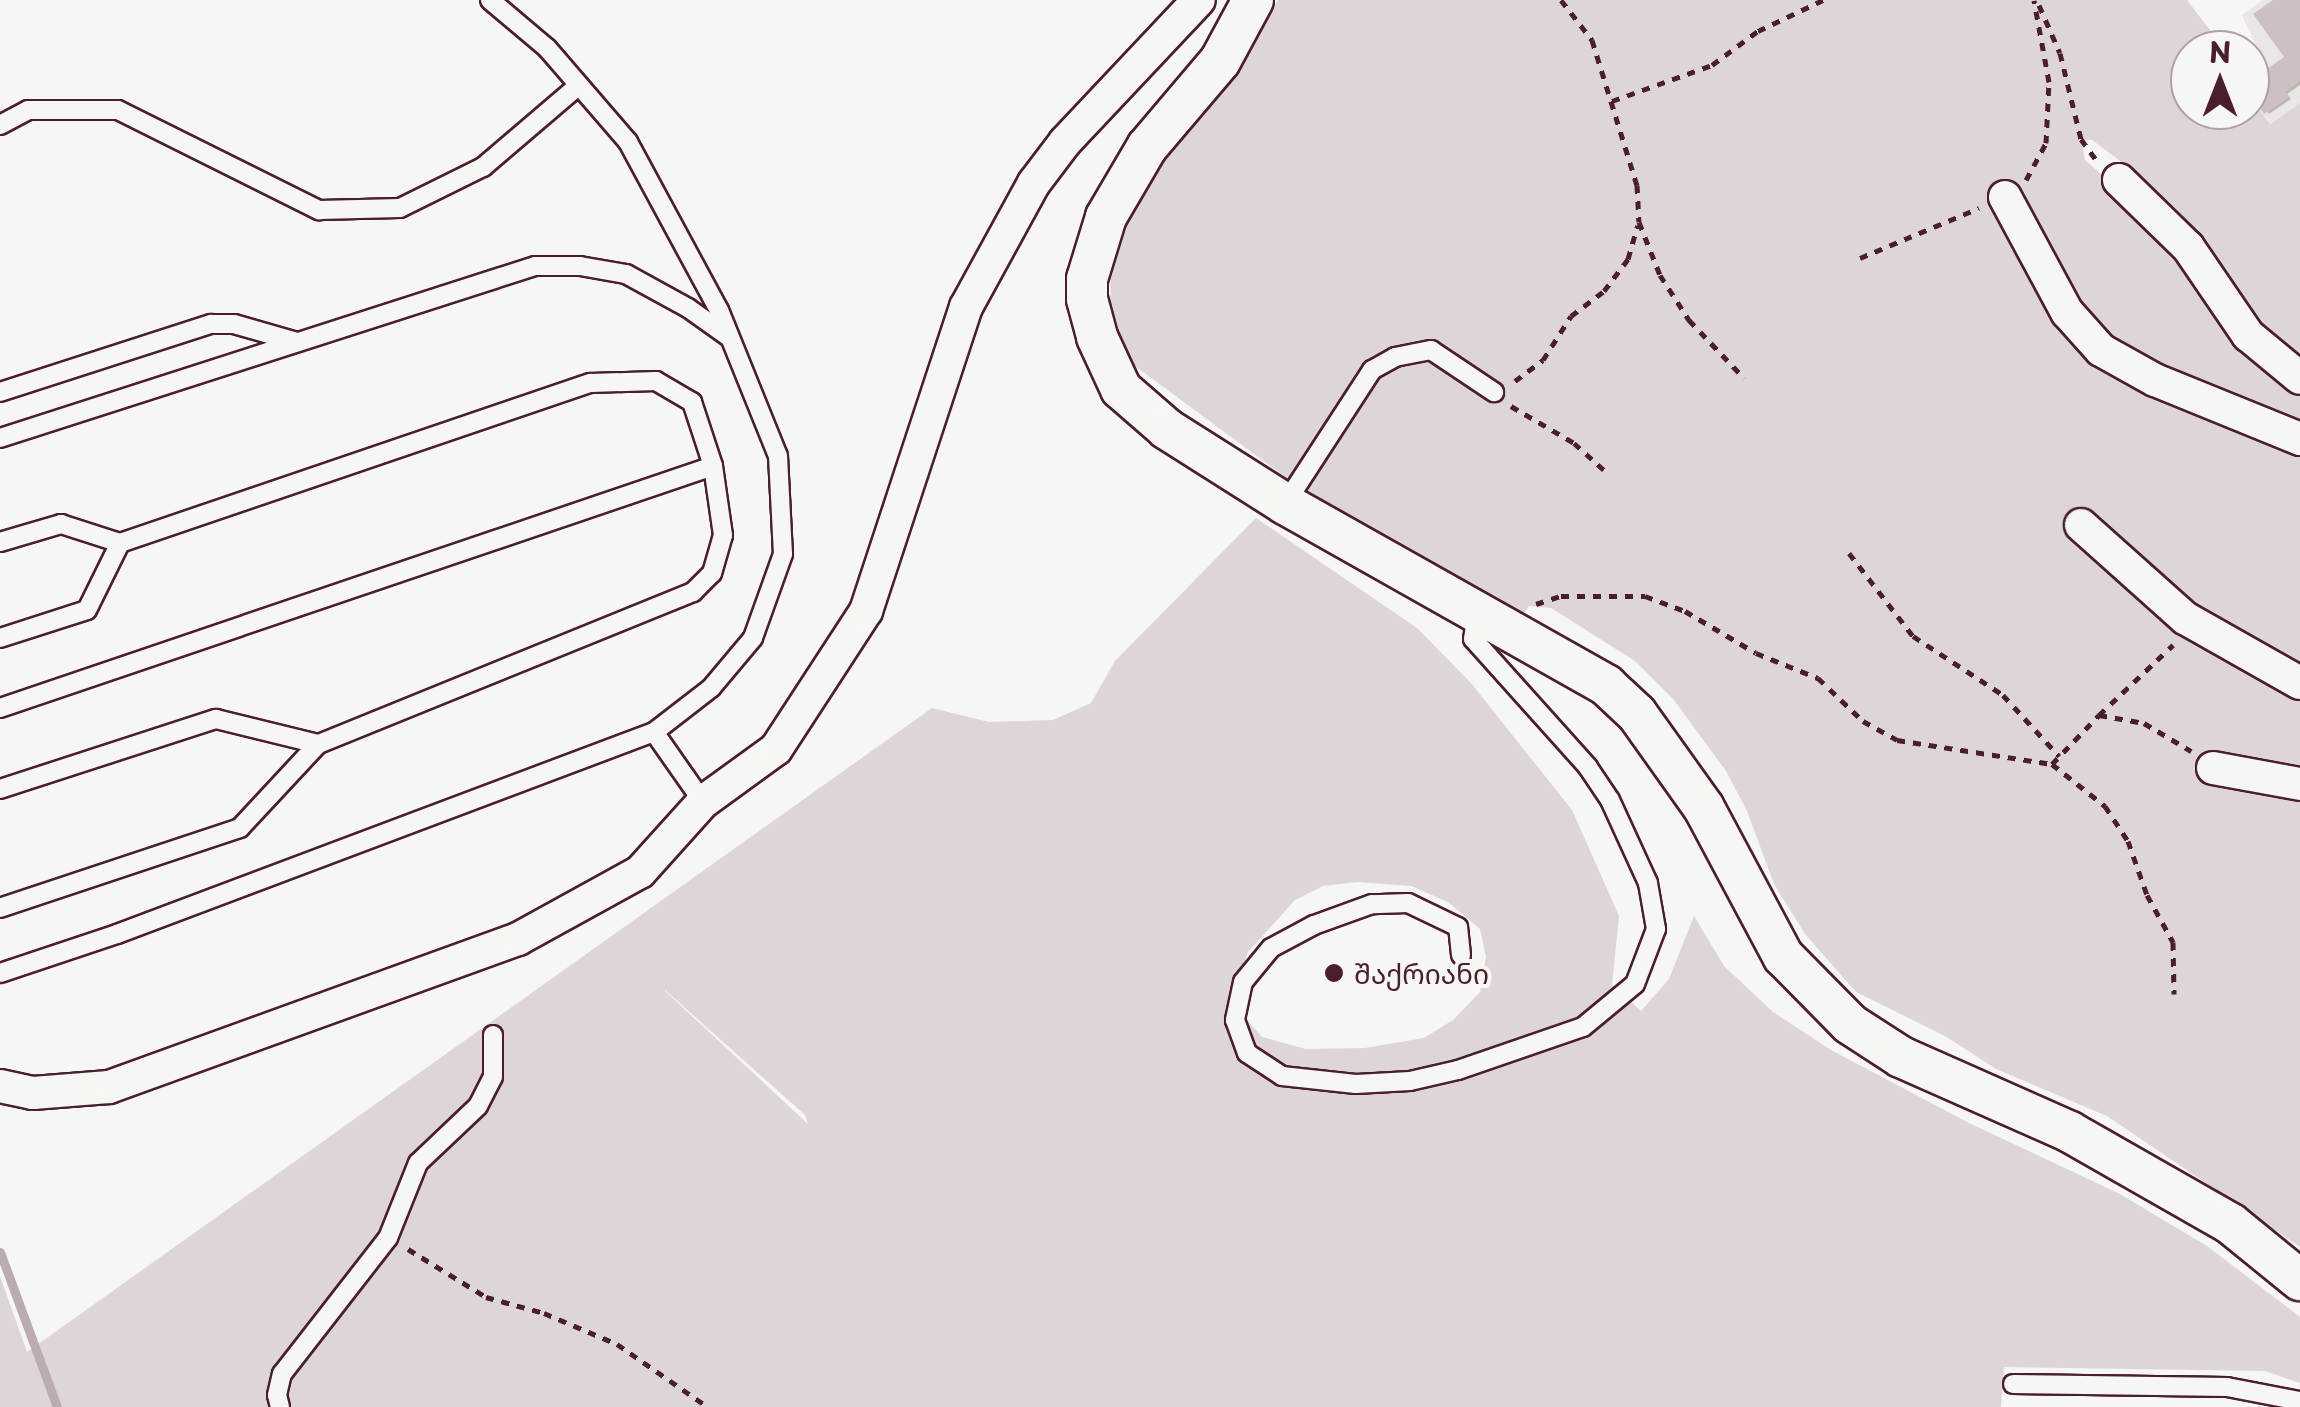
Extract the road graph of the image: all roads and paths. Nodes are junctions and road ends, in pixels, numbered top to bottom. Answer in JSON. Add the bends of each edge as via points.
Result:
{"nodes":[{"id":1,"x":490,"y":0,"type":"edge"},
{"id":2,"x":1199,"y":0,"type":"edge"},
{"id":3,"x":1252,"y":0,"type":"edge"},
{"id":4,"x":1561,"y":0,"type":"edge"},
{"id":5,"x":1823,"y":0,"type":"edge"},
{"id":6,"x":2035,"y":0,"type":"edge"},
{"id":7,"x":579,"y":85,"type":"junction"},
{"id":8,"x":1612,"y":100,"type":"junction"},
{"id":9,"x":0,"y":125,"type":"edge"},
{"id":10,"x":2120,"y":180,"type":"joint"},
{"id":11,"x":2005,"y":197,"type":"junction"},
{"id":12,"x":1639,"y":222,"type":"junction"},
{"id":13,"x":1860,"y":258,"type":"dead end"},
{"id":14,"x":731,"y":339,"type":"junction"},
{"id":15,"x":298,"y":342,"type":"junction"},
{"id":16,"x":1744,"y":378,"type":"dead end"},
{"id":17,"x":2300,"y":378,"type":"edge"},
{"id":18,"x":0,"y":392,"type":"edge"},
{"id":19,"x":1494,"y":392,"type":"junction"},
{"id":20,"x":0,"y":438,"type":"edge"},
{"id":21,"x":2300,"y":439,"type":"edge"},
{"id":22,"x":713,"y":466,"type":"junction"},
{"id":23,"x":1604,"y":470,"type":"dead end"},
{"id":24,"x":1285,"y":504,"type":"junction"},
{"id":25,"x":2080,"y":524,"type":"dead end"},
{"id":26,"x":0,"y":542,"type":"edge"},
{"id":27,"x":120,"y":543,"type":"junction"},
{"id":28,"x":1849,"y":553,"type":"dead end"},
{"id":29,"x":1493,"y":621,"type":"junction"},
{"id":30,"x":2195,"y":624,"type":"junction"},
{"id":31,"x":0,"y":638,"type":"edge"},
{"id":32,"x":2300,"y":684,"type":"edge"},
{"id":33,"x":0,"y":708,"type":"edge"},
{"id":34,"x":2099,"y":715,"type":"junction"},
{"id":35,"x":654,"y":732,"type":"junction"},
{"id":36,"x":318,"y":744,"type":"junction"},
{"id":37,"x":2059,"y":756,"type":"junction"},
{"id":38,"x":2052,"y":764,"type":"junction"},
{"id":39,"x":2214,"y":768,"type":"joint"},
{"id":40,"x":2300,"y":784,"type":"edge"},
{"id":41,"x":0,"y":789,"type":"edge"},
{"id":42,"x":703,"y":802,"type":"junction"},
{"id":43,"x":0,"y":908,"type":"edge"},
{"id":44,"x":1462,"y":955,"type":"dead end"},
{"id":45,"x":0,"y":973,"type":"edge"},
{"id":46,"x":2174,"y":994,"type":"dead end"},
{"id":47,"x":493,"y":1035,"type":"dead end"},
{"id":48,"x":0,"y":1086,"type":"edge"},
{"id":49,"x":388,"y":1238,"type":"junction"},
{"id":50,"x":2300,"y":1280,"type":"edge"},
{"id":51,"x":2013,"y":1384,"type":"dead end"},
{"id":52,"x":2300,"y":1401,"type":"edge"},
{"id":53,"x":280,"y":1407,"type":"edge"},
{"id":54,"x":708,"y":1407,"type":"edge"}],
"edges":[{"from":1,"to":7,"type":"lane"},
{"from":2,"to":42,"type":"street","via":[[1034,183],[966,307],[866,611],[776,750]]},
{"from":3,"to":24,"type":"street","via":[[1220,62],[1147,147],[1106,218],[1087,299],[1122,389],[1167,430]]},
{"from":4,"to":8,"type":"path","via":[[1592,40]]},
{"from":5,"to":8,"type":"path","via":[[1758,31],[1712,65]]},
{"from":6,"to":10,"type":"path","via":[[2060,53],[2081,139]]},
{"from":6,"to":11,"type":"path","via":[[2049,82],[2046,143],[2033,174]]},
{"from":7,"to":9,"type":"lane","via":[[483,168],[400,208],[319,210],[118,110],[28,110]]},
{"from":7,"to":14,"type":"lane","via":[[628,142]]},
{"from":8,"to":12,"type":"path","via":[[1637,185]]},
{"from":10,"to":17,"type":"street","via":[[2188,247],[2248,335]]},
{"from":11,"to":13,"type":"path"},
{"from":11,"to":21,"type":"street","via":[[2067,312],[2100,350],[2155,380]]},
{"from":12,"to":16,"type":"path","via":[[1688,320]]},
{"from":12,"to":19,"type":"path","via":[[1628,258],[1604,291],[1571,316],[1543,360]]},
{"from":14,"to":15,"type":"lane","via":[[626,274],[535,266]]},
{"from":14,"to":35,"type":"lane","via":[[778,456],[783,554],[753,638],[711,688]]},
{"from":15,"to":18,"type":"lane","via":[[211,324]]},
{"from":15,"to":20,"type":"lane"},
{"from":19,"to":23,"type":"path"},
{"from":19,"to":24,"type":"lane","via":[[1431,350],[1395,357],[1372,370]]},
{"from":22,"to":27,"type":"lane","via":[[692,402],[656,382],[591,383]]},
{"from":22,"to":33,"type":"lane"},
{"from":22,"to":36,"type":"lane","via":[[723,536],[712,572],[693,592]]},
{"from":24,"to":29,"type":"street"},
{"from":25,"to":30,"type":"street"},
{"from":26,"to":27,"type":"lane","via":[[61,524]]},
{"from":27,"to":31,"type":"lane","via":[[87,610]]},
{"from":28,"to":37,"type":"path","via":[[1913,636],[2003,696]]},
{"from":29,"to":38,"type":"path","via":[[1560,596],[1645,596],[1818,678],[1863,721],[1897,740]]},
{"from":29,"to":44,"type":"lane","via":[[1472,639],[1588,767],[1648,883],[1656,929],[1636,984],[1583,1027],[1410,1081],[1356,1084],[1282,1076],[1247,1052],[1235,1020],[1243,982],[1272,948],[1372,904],[1408,904],[1458,927]]},
{"from":29,"to":50,"type":"street","via":[[1606,685],[1637,714],[1704,808],[1783,956],[1850,1024],[1900,1057],[2070,1132],[2231,1224]]},
{"from":30,"to":32,"type":"street"},
{"from":30,"to":34,"type":"path"},
{"from":34,"to":37,"type":"path"},
{"from":34,"to":39,"type":"path","via":[[2144,723]]},
{"from":35,"to":42,"type":"lane"},
{"from":35,"to":45,"type":"lane"},
{"from":36,"to":41,"type":"lane","via":[[216,719]]},
{"from":36,"to":43,"type":"lane","via":[[240,828]]},
{"from":37,"to":38,"type":"path"},
{"from":38,"to":46,"type":"path","via":[[2105,806],[2128,841],[2172,942]]},
{"from":39,"to":40,"type":"street"},
{"from":42,"to":48,"type":"street","via":[[640,872],[518,938],[109,1087],[33,1093]]},
{"from":47,"to":49,"type":"lane","via":[[493,1077],[478,1106],[418,1164]]},
{"from":49,"to":53,"type":"lane","via":[[282,1374]]},
{"from":49,"to":54,"type":"path","via":[[486,1297],[617,1344]]},
{"from":51,"to":52,"type":"lane","via":[[2227,1387]]}]}
